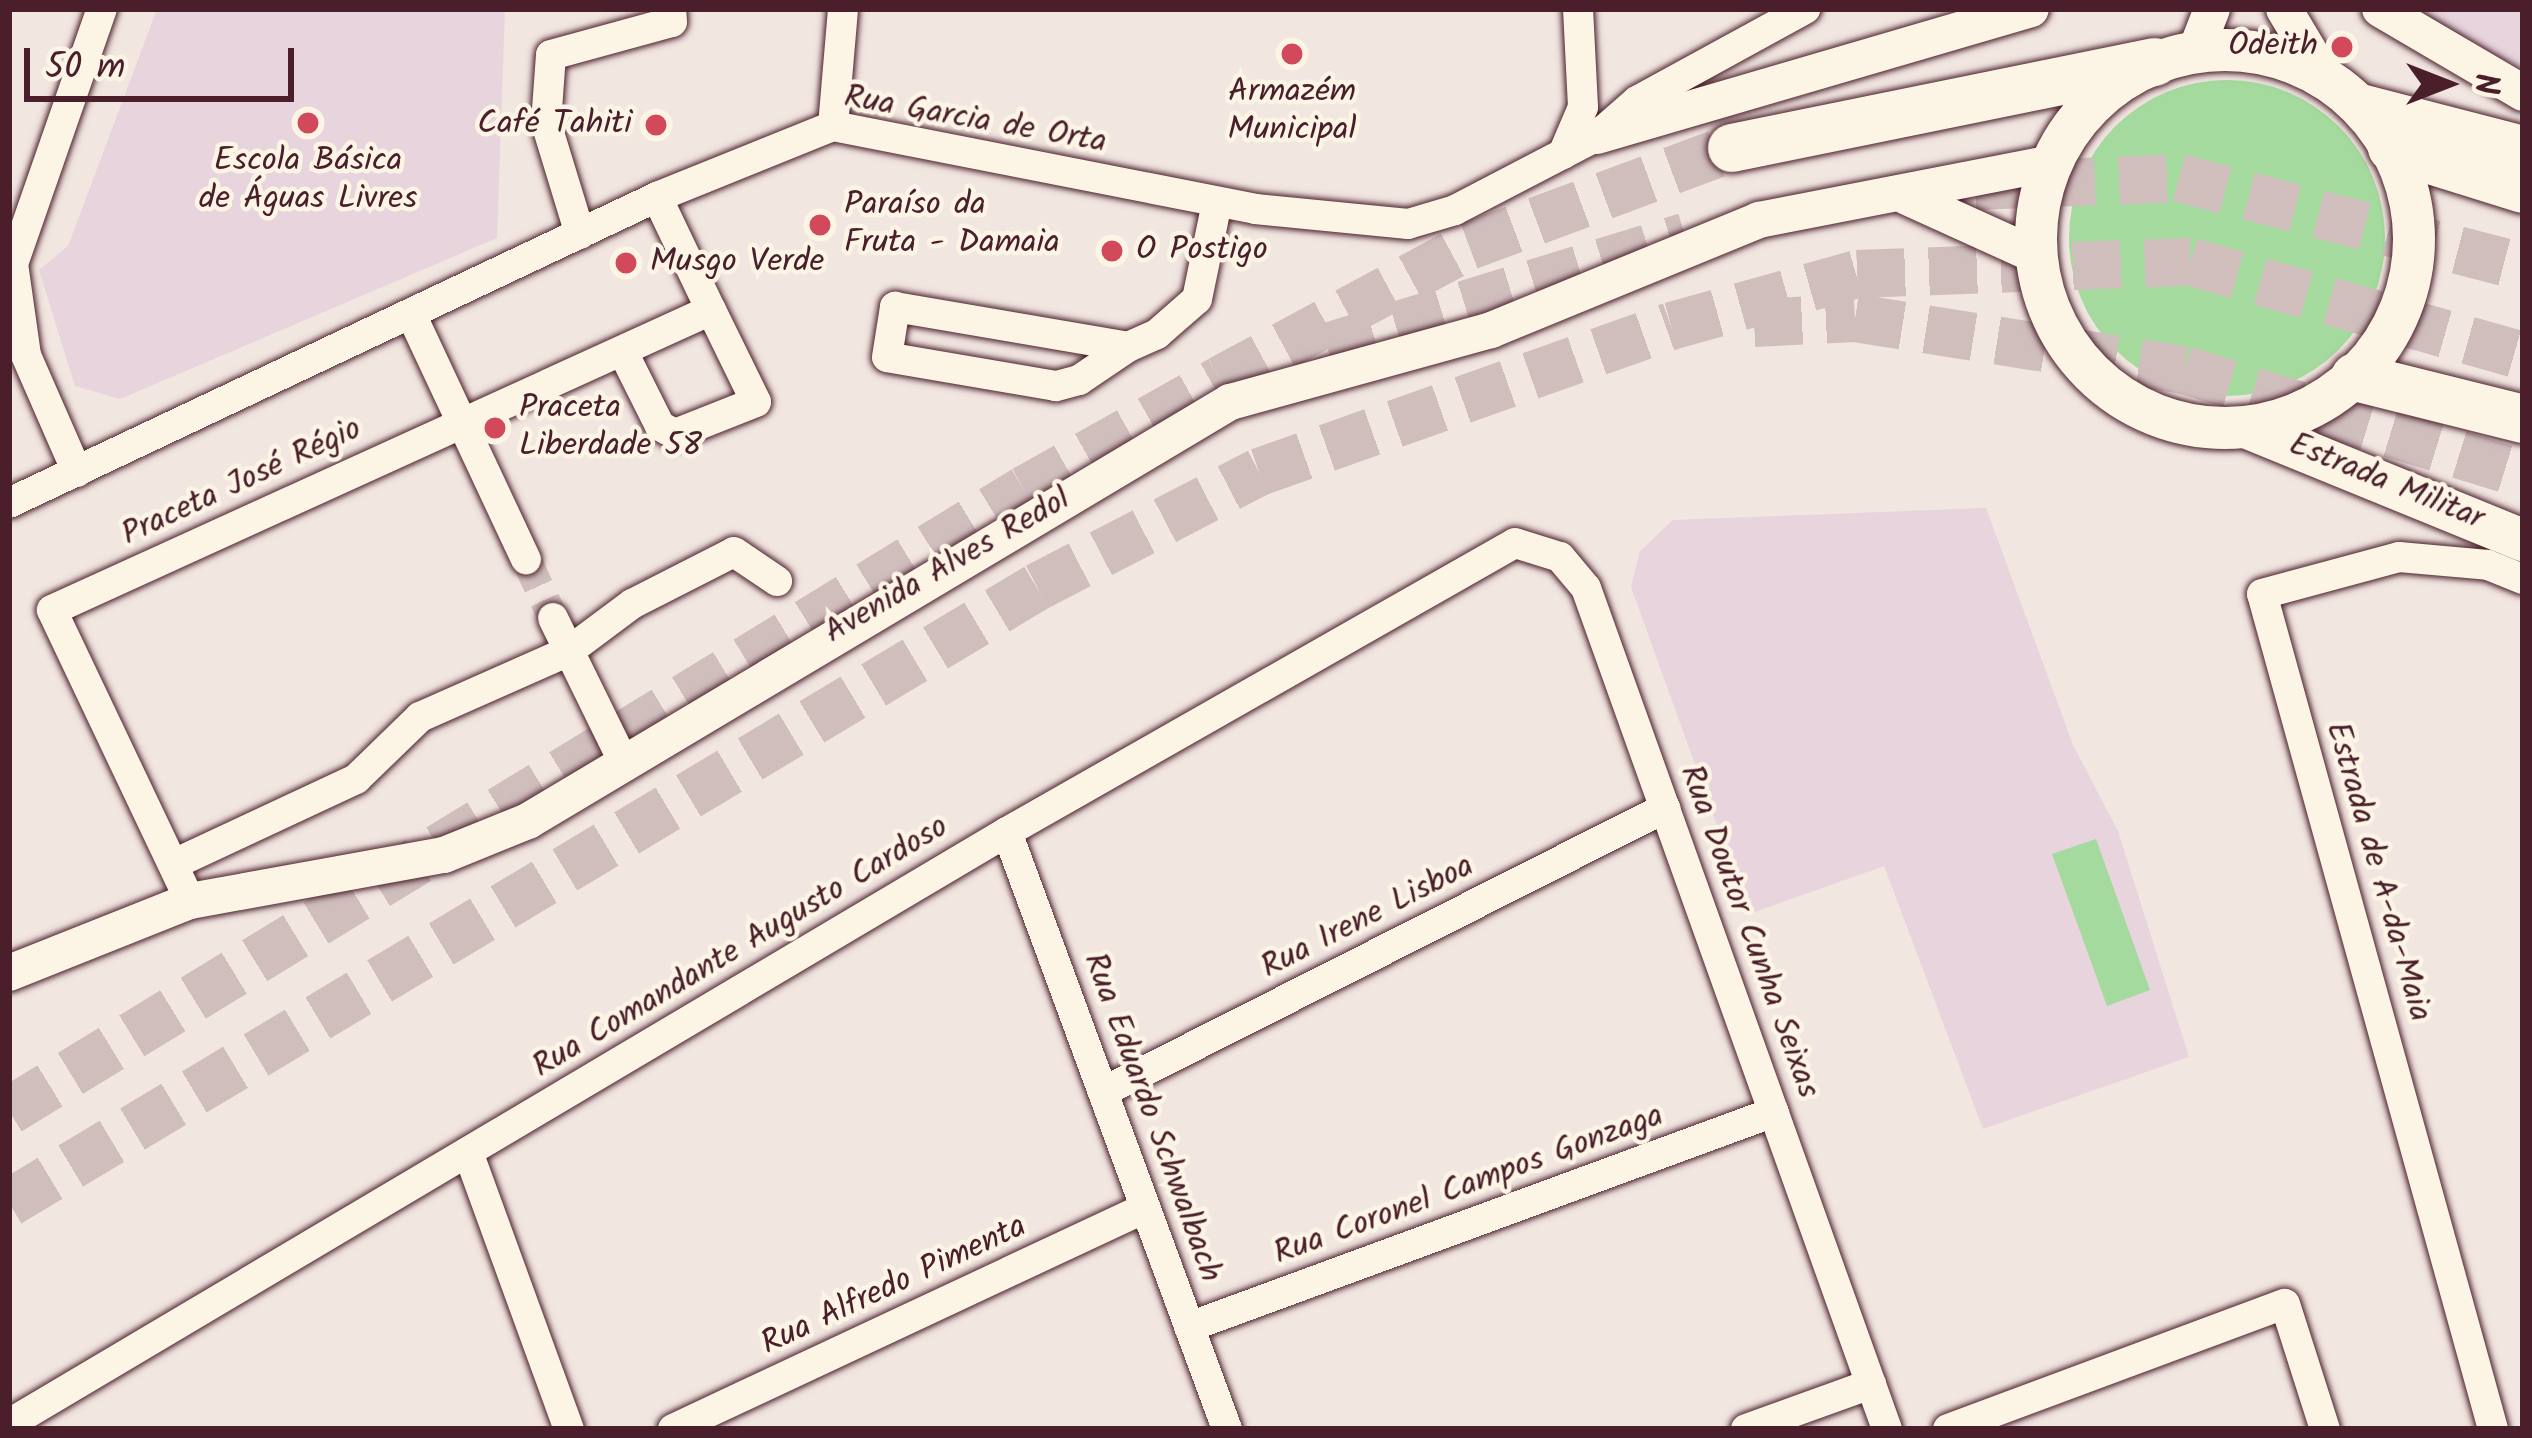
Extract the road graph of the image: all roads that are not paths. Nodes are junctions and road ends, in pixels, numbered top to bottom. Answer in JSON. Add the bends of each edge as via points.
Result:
{"nodes":[{"id":1,"x":102,"y":9,"type":"edge"},
{"id":2,"x":671,"y":9,"type":"edge"},
{"id":3,"x":843,"y":9,"type":"edge"},
{"id":4,"x":1578,"y":9,"type":"edge"},
{"id":5,"x":1805,"y":9,"type":"edge"},
{"id":6,"x":2030,"y":9,"type":"edge"},
{"id":7,"x":2212,"y":9,"type":"edge"},
{"id":8,"x":2284,"y":9,"type":"edge"},
{"id":9,"x":2380,"y":9,"type":"edge"},
{"id":10,"x":2175,"y":56,"type":"junction"},
{"id":11,"x":2326,"y":78,"type":"junction"},
{"id":12,"x":2523,"y":93,"type":"edge"},
{"id":13,"x":2361,"y":105,"type":"junction"},
{"id":14,"x":833,"y":126,"type":"junction"},
{"id":15,"x":1597,"y":136,"type":"junction"},
{"id":16,"x":2523,"y":147,"type":"edge"},
{"id":17,"x":1732,"y":148,"type":"tunnel mouth"},
{"id":18,"x":2392,"y":148,"type":"junction"},
{"id":19,"x":1563,"y":154,"type":"junction"},
{"id":20,"x":2051,"y":164,"type":"junction"},
{"id":21,"x":2523,"y":189,"type":"edge"},
{"id":22,"x":1904,"y":196,"type":"junction"},
{"id":23,"x":657,"y":197,"type":"junction"},
{"id":24,"x":1217,"y":202,"type":"junction"},
{"id":25,"x":580,"y":234,"type":"junction"},
{"id":26,"x":2037,"y":256,"type":"junction"},
{"id":27,"x":711,"y":310,"type":"junction"},
{"id":28,"x":411,"y":314,"type":"junction"},
{"id":29,"x":1129,"y":347,"type":"junction"},
{"id":30,"x":623,"y":352,"type":"junction"},
{"id":31,"x":2355,"y":377,"type":"junction"},
{"id":32,"x":2523,"y":419,"type":"edge"},
{"id":33,"x":462,"y":422,"type":"junction"},
{"id":34,"x":2248,"y":428,"type":"junction"},
{"id":35,"x":77,"y":472,"type":"junction"},
{"id":36,"x":9,"y":502,"type":"edge"},
{"id":37,"x":2523,"y":540,"type":"edge"},
{"id":38,"x":1515,"y":543,"type":"joint"},
{"id":39,"x":526,"y":559,"type":"tunnel mouth"},
{"id":40,"x":2523,"y":579,"type":"edge"},
{"id":41,"x":777,"y":580,"type":"dead end"},
{"id":42,"x":553,"y":618,"type":"tunnel mouth"},
{"id":43,"x":569,"y":651,"type":"junction"},
{"id":44,"x":625,"y":763,"type":"junction"},
{"id":45,"x":1665,"y":808,"type":"junction"},
{"id":46,"x":1007,"y":832,"type":"junction"},
{"id":47,"x":174,"y":864,"type":"junction"},
{"id":48,"x":190,"y":901,"type":"junction"},
{"id":49,"x":9,"y":974,"type":"edge"},
{"id":50,"x":1103,"y":1092,"type":"junction"},
{"id":51,"x":1774,"y":1112,"type":"junction"},
{"id":52,"x":468,"y":1152,"type":"junction"},
{"id":53,"x":1145,"y":1208,"type":"junction"},
{"id":54,"x":1189,"y":1327,"type":"junction"},
{"id":55,"x":1871,"y":1384,"type":"junction"},
{"id":56,"x":9,"y":1424,"type":"edge"},
{"id":57,"x":569,"y":1429,"type":"edge"},
{"id":58,"x":673,"y":1429,"type":"edge"},
{"id":59,"x":1227,"y":1429,"type":"edge"},
{"id":60,"x":1746,"y":1429,"type":"edge"},
{"id":61,"x":1887,"y":1429,"type":"edge"},
{"id":62,"x":1948,"y":1429,"type":"edge"},
{"id":63,"x":2325,"y":1429,"type":"edge"},
{"id":64,"x":2493,"y":1429,"type":"edge"}],
"edges":[{"from":1,"to":35,"type":"street","via":[[13,264],[26,356]]},
{"from":2,"to":25,"type":"street","via":[[672,22],[551,55],[546,123]]},
{"from":3,"to":14,"type":"street"},
{"from":4,"to":19,"type":"street","via":[[1583,107]]},
{"from":5,"to":15,"type":"street","name":"Rua Garcia de Orta","via":[[1637,101]]},
{"from":6,"to":15,"type":"street"},
{"from":7,"to":10,"type":"street"},
{"from":8,"to":11,"type":"street"},
{"from":9,"to":12,"type":"street"},
{"from":10,"to":11,"type":"main road","via":[[2242,49]]},
{"from":10,"to":17,"type":"highway"},
{"from":10,"to":20,"type":"main road","via":[[2111,86],[2076,121]]},
{"from":11,"to":13,"type":"main road"},
{"from":13,"to":16,"type":"main road"},
{"from":13,"to":18,"type":"main road"},
{"from":14,"to":23,"type":"street","name":"Rua Garcia de Orta"},
{"from":14,"to":24,"type":"street","name":"Rua Garcia de Orta"},
{"from":15,"to":19,"type":"street","name":"Rua Garcia de Orta"},
{"from":18,"to":21,"type":"highway"},
{"from":18,"to":31,"type":"main road","via":[[2410,194],[2415,244],[2408,293],[2387,338]]},
{"from":19,"to":24,"type":"street","name":"Rua Garcia de Orta","via":[[1455,210],[1408,224]]},
{"from":20,"to":22,"type":"street","name":"Avenida Alves Redol"},
{"from":20,"to":26,"type":"main road","via":[[2038,208]]},
{"from":22,"to":26,"type":"street"},
{"from":22,"to":44,"type":"street","name":"Avenida Alves Redol","via":[[1759,220],[1491,330],[1229,402]]},
{"from":23,"to":25,"type":"street","name":"Rua Garcia de Orta"},
{"from":23,"to":27,"type":"street"},
{"from":24,"to":29,"type":"street","via":[[1197,299],[1172,325]]},
{"from":25,"to":28,"type":"street","name":"Rua Garcia de Orta"},
{"from":26,"to":34,"type":"main road","via":[[2055,320],[2106,386],[2149,413],[2197,427]]},
{"from":27,"to":30,"type":"street","name":"Praceta José Régio"},
{"from":27,"to":30,"type":"street","via":[[756,402],[707,426],[675,434],[660,426]]},
{"from":28,"to":33,"type":"street"},
{"from":28,"to":35,"type":"street","name":"Rua Garcia de Orta"},
{"from":29,"to":29,"type":"street","via":[[895,307],[887,357],[1055,386]]},
{"from":30,"to":33,"type":"street","name":"Praceta José Régio"},
{"from":31,"to":32,"type":"highway"},
{"from":31,"to":34,"type":"main road","via":[[2306,411]]},
{"from":33,"to":39,"type":"street"},
{"from":33,"to":47,"type":"street","name":"Praceta José Régio","via":[[52,610]]},
{"from":34,"to":37,"type":"main road","name":"Estrada Militar"},
{"from":35,"to":36,"type":"street","name":"Rua Garcia de Orta"},
{"from":38,"to":45,"type":"street","name":"Rua Doutor Cunha Seixas","via":[[1560,557],[1586,588]]},
{"from":38,"to":46,"type":"street","name":"Rua Comandante Augusto Cardoso"},
{"from":40,"to":64,"type":"street","name":"Estrada de A-da-Maia","via":[[2488,565],[2399,557],[2262,594]]},
{"from":41,"to":43,"type":"street","via":[[734,552],[632,604]]},
{"from":42,"to":43,"type":"street"},
{"from":43,"to":44,"type":"street"},
{"from":43,"to":47,"type":"street","via":[[420,717],[356,778]]},
{"from":44,"to":48,"type":"street","name":"Avenida Alves Redol","via":[[528,821],[444,855]]},
{"from":45,"to":50,"type":"street","name":"Rua Irene Lisboa"},
{"from":45,"to":51,"type":"street","name":"Rua Doutor Cunha Seixas"},
{"from":46,"to":50,"type":"street","name":"Rua Eduardo Schwalbach"},
{"from":46,"to":52,"type":"street","name":"Rua Comandante Augusto Cardoso"},
{"from":47,"to":48,"type":"street"},
{"from":48,"to":49,"type":"street","name":"Avenida Alves Redol"},
{"from":50,"to":53,"type":"street","name":"Rua Eduardo Schwalbach"},
{"from":51,"to":54,"type":"street","name":"Rua Coronel Campos Gonzaga"},
{"from":51,"to":55,"type":"street","name":"Rua Doutor Cunha Seixas"},
{"from":52,"to":56,"type":"street","name":"Rua Comandante Augusto Cardoso"},
{"from":52,"to":57,"type":"street"},
{"from":53,"to":54,"type":"street","name":"Rua Eduardo Schwalbach"},
{"from":53,"to":58,"type":"street","name":"Rua Alfredo Pimenta"},
{"from":54,"to":59,"type":"street","name":"Rua Eduardo Schwalbach"},
{"from":55,"to":60,"type":"street"},
{"from":55,"to":61,"type":"street","name":"Rua Doutor Cunha Seixas"},
{"from":62,"to":63,"type":"street","via":[[2285,1304]]}]}
